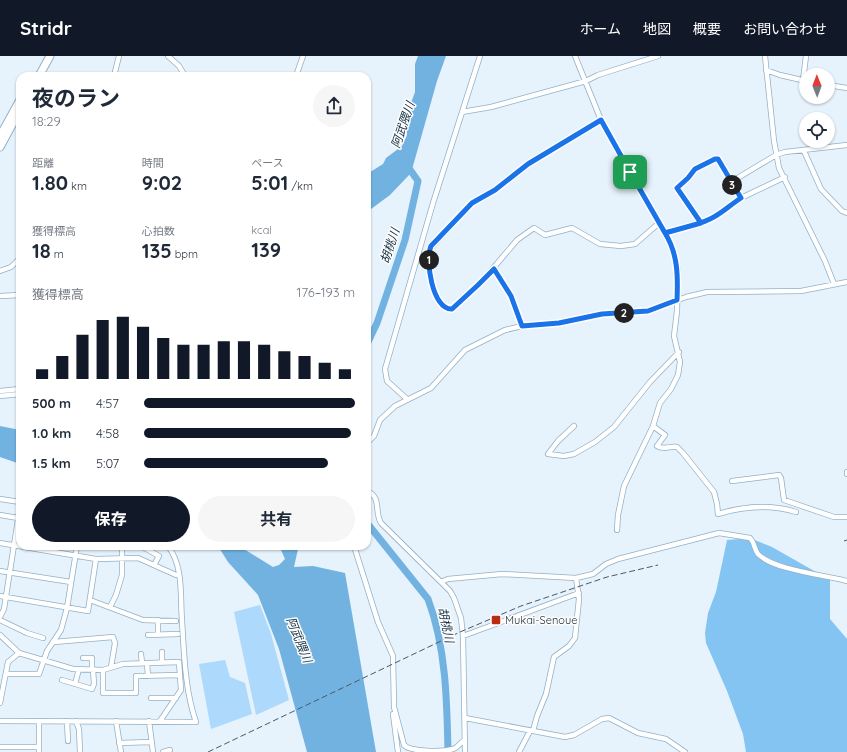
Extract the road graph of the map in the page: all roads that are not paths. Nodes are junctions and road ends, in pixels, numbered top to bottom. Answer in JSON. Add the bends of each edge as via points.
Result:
{"nodes":[{"id":1,"x":45,"y":56,"type":"edge"},
{"id":2,"x":50,"y":56,"type":"edge"},
{"id":3,"x":119,"y":56,"type":"edge"},
{"id":4,"x":168,"y":56,"type":"edge"},
{"id":5,"x":303,"y":56,"type":"edge"},
{"id":6,"x":480,"y":56,"type":"edge"},
{"id":7,"x":575,"y":56,"type":"edge"},
{"id":8,"x":658,"y":56,"type":"edge"},
{"id":9,"x":765,"y":56,"type":"edge"},
{"id":10,"x":806,"y":56,"type":"edge"},
{"id":11,"x":805,"y":68,"type":"edge"},
{"id":12,"x":766,"y":70,"type":"junction"},
{"id":13,"x":36,"y":72,"type":"edge"},
{"id":14,"x":41,"y":72,"type":"edge"},
{"id":15,"x":115,"y":72,"type":"edge"},
{"id":16,"x":182,"y":72,"type":"edge"},
{"id":17,"x":297,"y":72,"type":"edge"},
{"id":18,"x":799,"y":80,"type":"edge"},
{"id":19,"x":586,"y":81,"type":"junction"},
{"id":20,"x":835,"y":86,"type":"edge"},
{"id":21,"x":847,"y":88,"type":"edge"},
{"id":22,"x":16,"y":107,"type":"edge"},
{"id":23,"x":462,"y":112,"type":"junction"},
{"id":24,"x":16,"y":115,"type":"edge"},
{"id":25,"x":601,"y":120,"type":"junction"},
{"id":26,"x":3,"y":131,"type":"edge"},
{"id":27,"x":847,"y":145,"type":"edge"},
{"id":28,"x":0,"y":147,"type":"edge"},
{"id":29,"x":804,"y":151,"type":"junction"},
{"id":30,"x":776,"y":156,"type":"junction"},
{"id":31,"x":785,"y":178,"type":"junction"},
{"id":32,"x":731,"y":182,"type":"junction"},
{"id":33,"x":741,"y":198,"type":"junction"},
{"id":34,"x":847,"y":213,"type":"edge"},
{"id":35,"x":658,"y":223,"type":"junction"},
{"id":36,"x":701,"y":223,"type":"junction"},
{"id":37,"x":665,"y":233,"type":"junction"},
{"id":38,"x":16,"y":262,"type":"edge"},
{"id":39,"x":494,"y":269,"type":"junction"},
{"id":40,"x":0,"y":271,"type":"edge"},
{"id":41,"x":847,"y":282,"type":"edge"},
{"id":42,"x":834,"y":284,"type":"junction"},
{"id":43,"x":16,"y":295,"type":"edge"},
{"id":44,"x":0,"y":296,"type":"edge"},
{"id":45,"x":677,"y":300,"type":"junction"},
{"id":46,"x":522,"y":326,"type":"junction"},
{"id":47,"x":679,"y":352,"type":"junction"},
{"id":48,"x":16,"y":390,"type":"edge"},
{"id":49,"x":0,"y":391,"type":"edge"},
{"id":50,"x":16,"y":394,"type":"edge"},
{"id":51,"x":0,"y":396,"type":"edge"},
{"id":52,"x":407,"y":400,"type":"junction"},
{"id":53,"x":574,"y":426,"type":"dead end"},
{"id":54,"x":653,"y":426,"type":"junction"},
{"id":55,"x":371,"y":439,"type":"edge"},
{"id":56,"x":732,"y":481,"type":"dead end"},
{"id":57,"x":371,"y":494,"type":"edge"},
{"id":58,"x":0,"y":499,"type":"edge"},
{"id":59,"x":16,"y":501,"type":"edge"},
{"id":60,"x":796,"y":512,"type":"dead end"},
{"id":61,"x":0,"y":515,"type":"edge"},
{"id":62,"x":847,"y":517,"type":"edge"},
{"id":63,"x":16,"y":518,"type":"edge"},
{"id":64,"x":617,"y":530,"type":"dead end"},
{"id":65,"x":16,"y":532,"type":"edge"},
{"id":66,"x":0,"y":543,"type":"edge"},
{"id":67,"x":14,"y":546,"type":"junction"},
{"id":68,"x":38,"y":550,"type":"edge"},
{"id":69,"x":76,"y":550,"type":"edge"},
{"id":70,"x":122,"y":550,"type":"edge"},
{"id":71,"x":148,"y":550,"type":"edge"},
{"id":72,"x":170,"y":550,"type":"edge"},
{"id":73,"x":355,"y":550,"type":"edge"},
{"id":74,"x":50,"y":552,"type":"joint"},
{"id":75,"x":75,"y":555,"type":"junction"},
{"id":76,"x":96,"y":559,"type":"junction"},
{"id":77,"x":121,"y":559,"type":"junction"},
{"id":78,"x":154,"y":565,"type":"junction"},
{"id":79,"x":0,"y":570,"type":"edge"},
{"id":80,"x":10,"y":572,"type":"junction"},
{"id":81,"x":176,"y":575,"type":"dead end"},
{"id":82,"x":576,"y":578,"type":"junction"},
{"id":83,"x":847,"y":581,"type":"edge"},
{"id":84,"x":71,"y":582,"type":"junction"},
{"id":85,"x":441,"y":582,"type":"junction"},
{"id":86,"x":579,"y":593,"type":"junction"},
{"id":87,"x":0,"y":596,"type":"edge"},
{"id":88,"x":6,"y":598,"type":"junction"},
{"id":89,"x":90,"y":600,"type":"junction"},
{"id":90,"x":110,"y":607,"type":"junction"},
{"id":91,"x":67,"y":608,"type":"junction"},
{"id":92,"x":0,"y":618,"type":"edge"},
{"id":93,"x":158,"y":620,"type":"junction"},
{"id":94,"x":176,"y":621,"type":"dead end"},
{"id":95,"x":21,"y":622,"type":"dead end"},
{"id":96,"x":17,"y":628,"type":"junction"},
{"id":97,"x":39,"y":630,"type":"dead end"},
{"id":98,"x":178,"y":634,"type":"dead end"},
{"id":99,"x":0,"y":635,"type":"edge"},
{"id":100,"x":158,"y":635,"type":"junction"},
{"id":101,"x":37,"y":636,"type":"junction"},
{"id":102,"x":148,"y":636,"type":"dead end"},
{"id":103,"x":463,"y":636,"type":"junction"},
{"id":104,"x":43,"y":638,"type":"dead end"},
{"id":105,"x":54,"y":642,"type":"junction"},
{"id":106,"x":162,"y":652,"type":"dead end"},
{"id":107,"x":19,"y":653,"type":"junction"},
{"id":108,"x":141,"y":654,"type":"dead end"},
{"id":109,"x":83,"y":658,"type":"dead end"},
{"id":110,"x":44,"y":661,"type":"junction"},
{"id":111,"x":144,"y":663,"type":"junction"},
{"id":112,"x":162,"y":663,"type":"junction"},
{"id":113,"x":111,"y":667,"type":"junction"},
{"id":114,"x":79,"y":669,"type":"junction"},
{"id":115,"x":93,"y":670,"type":"junction"},
{"id":116,"x":103,"y":670,"type":"junction"},
{"id":117,"x":6,"y":674,"type":"junction"},
{"id":118,"x":180,"y":675,"type":"junction"},
{"id":119,"x":148,"y":676,"type":"junction"},
{"id":120,"x":62,"y":680,"type":"dead end"},
{"id":121,"x":75,"y":684,"type":"junction"},
{"id":122,"x":2,"y":687,"type":"edge"},
{"id":123,"x":151,"y":698,"type":"dead end"},
{"id":124,"x":176,"y":698,"type":"junction"},
{"id":125,"x":0,"y":703,"type":"edge"},
{"id":126,"x":394,"y":707,"type":"junction"},
{"id":127,"x":465,"y":718,"type":"junction"},
{"id":128,"x":39,"y":720,"type":"junction"},
{"id":129,"x":0,"y":721,"type":"edge"},
{"id":130,"x":67,"y":721,"type":"junction"},
{"id":131,"x":76,"y":721,"type":"junction"},
{"id":132,"x":116,"y":721,"type":"junction"},
{"id":133,"x":149,"y":721,"type":"junction"},
{"id":134,"x":160,"y":721,"type":"junction"},
{"id":135,"x":532,"y":731,"type":"junction"},
{"id":136,"x":68,"y":740,"type":"dead end"},
{"id":137,"x":465,"y":740,"type":"junction"},
{"id":138,"x":151,"y":742,"type":"junction"},
{"id":139,"x":119,"y":743,"type":"junction"},
{"id":140,"x":0,"y":747,"type":"edge"},
{"id":141,"x":39,"y":750,"type":"edge"},
{"id":142,"x":170,"y":750,"type":"dead end"},
{"id":143,"x":80,"y":752,"type":"edge"},
{"id":144,"x":120,"y":752,"type":"edge"},
{"id":145,"x":153,"y":752,"type":"edge"},
{"id":146,"x":163,"y":752,"type":"edge"},
{"id":147,"x":398,"y":752,"type":"edge"},
{"id":148,"x":465,"y":752,"type":"edge"},
{"id":149,"x":519,"y":752,"type":"edge"},
{"id":150,"x":685,"y":752,"type":"edge"}],
"edges":[{"from":1,"to":13,"type":"highway"},
{"from":2,"to":14,"type":"highway"},
{"from":3,"to":15,"type":"street"},
{"from":4,"to":16,"type":"street"},
{"from":5,"to":17,"type":"street"},
{"from":6,"to":23,"type":"street"},
{"from":7,"to":19,"type":"street"},
{"from":8,"to":19,"type":"street"},
{"from":9,"to":12,"type":"street"},
{"from":10,"to":11,"type":"street"},
{"from":12,"to":18,"type":"street"},
{"from":12,"to":30,"type":"street"},
{"from":19,"to":23,"type":"street","via":[[491,107]]},
{"from":19,"to":25,"type":"street"},
{"from":20,"to":21,"type":"street"},
{"from":22,"to":26,"type":"highway"},
{"from":23,"to":52,"type":"street","via":[[385,369],[387,381]]},
{"from":24,"to":26,"type":"highway"},
{"from":25,"to":35,"type":"street"},
{"from":25,"to":39,"type":"street","via":[[528,164],[495,190],[472,203],[430,249],[429,269],[436,296],[440,304],[448,309],[452,309]]},
{"from":26,"to":28,"type":"highway"},
{"from":27,"to":29,"type":"street"},
{"from":29,"to":30,"type":"street","via":[[785,152]]},
{"from":29,"to":34,"type":"street","via":[[821,189]]},
{"from":30,"to":31,"type":"street"},
{"from":30,"to":32,"type":"street"},
{"from":31,"to":33,"type":"street"},
{"from":31,"to":42,"type":"street"},
{"from":32,"to":33,"type":"street"},
{"from":32,"to":36,"type":"street","via":[[718,159],[715,159],[695,169],[677,188]]},
{"from":33,"to":36,"type":"street","via":[[716,216]]},
{"from":35,"to":37,"type":"street"},
{"from":35,"to":39,"type":"street","via":[[635,244],[621,246],[600,244],[572,228],[544,235],[534,228],[517,240]]},
{"from":36,"to":37,"type":"street"},
{"from":37,"to":45,"type":"street","via":[[672,245],[676,263]]},
{"from":38,"to":40,"type":"street"},
{"from":39,"to":46,"type":"street","via":[[511,296]]},
{"from":41,"to":42,"type":"street"},
{"from":42,"to":45,"type":"street","via":[[791,292],[707,292]]},
{"from":43,"to":44,"type":"street"},
{"from":45,"to":46,"type":"street","via":[[648,311],[602,314],[559,323]]},
{"from":45,"to":47,"type":"street","via":[[674,336]]},
{"from":46,"to":52,"type":"street","via":[[505,330],[471,346],[457,357],[449,370],[431,388]]},
{"from":47,"to":53,"type":"street","via":[[650,382],[614,427],[595,442],[574,454],[548,454]]},
{"from":47,"to":54,"type":"street","via":[[678,375],[660,403]]},
{"from":48,"to":49,"type":"street"},
{"from":50,"to":51,"type":"street"},
{"from":52,"to":55,"type":"street","via":[[381,418]]},
{"from":54,"to":60,"type":"street","via":[[665,435],[657,446],[677,448],[706,480],[715,495],[718,514],[745,507],[764,506],[786,508]]},
{"from":54,"to":64,"type":"street","via":[[624,486]]},
{"from":56,"to":62,"type":"street","via":[[779,475],[784,500],[834,517]]},
{"from":57,"to":85,"type":"street","via":[[376,498],[381,523]]},
{"from":58,"to":59,"type":"street"},
{"from":61,"to":63,"type":"street"},
{"from":65,"to":67,"type":"street"},
{"from":66,"to":67,"type":"street"},
{"from":67,"to":80,"type":"street"},
{"from":68,"to":74,"type":"street"},
{"from":69,"to":75,"type":"street"},
{"from":70,"to":77,"type":"street"},
{"from":71,"to":78,"type":"street","via":[[159,556]]},
{"from":72,"to":134,"type":"street","via":[[178,563],[184,659],[192,712],[196,722]]},
{"from":73,"to":126,"type":"street","via":[[378,622],[393,656]]},
{"from":74,"to":75,"type":"street"},
{"from":75,"to":76,"type":"street"},
{"from":75,"to":84,"type":"street"},
{"from":76,"to":77,"type":"street"},
{"from":76,"to":89,"type":"street"},
{"from":77,"to":78,"type":"street","via":[[138,558]]},
{"from":77,"to":90,"type":"street","via":[[122,575]]},
{"from":78,"to":81,"type":"street"},
{"from":79,"to":80,"type":"street"},
{"from":80,"to":84,"type":"street"},
{"from":80,"to":88,"type":"street"},
{"from":82,"to":83,"type":"street","via":[[593,574],[618,559],[718,533],[750,538],[757,553],[774,563]]},
{"from":82,"to":85,"type":"street","via":[[502,574],[448,579]]},
{"from":82,"to":86,"type":"street"},
{"from":84,"to":91,"type":"street"},
{"from":85,"to":103,"type":"street","via":[[454,598]]},
{"from":86,"to":103,"type":"street"},
{"from":86,"to":135,"type":"street","via":[[575,638],[554,657],[546,694]]},
{"from":87,"to":88,"type":"street"},
{"from":88,"to":91,"type":"street"},
{"from":88,"to":92,"type":"street"},
{"from":89,"to":90,"type":"street"},
{"from":89,"to":91,"type":"street","via":[[88,611]]},
{"from":90,"to":93,"type":"street","via":[[143,620]]},
{"from":91,"to":105,"type":"street","via":[[61,630]]},
{"from":92,"to":96,"type":"street"},
{"from":93,"to":94,"type":"street"},
{"from":93,"to":100,"type":"street"},
{"from":95,"to":96,"type":"street"},
{"from":96,"to":101,"type":"street"},
{"from":97,"to":101,"type":"street"},
{"from":98,"to":100,"type":"street"},
{"from":99,"to":107,"type":"street"},
{"from":100,"to":102,"type":"street"},
{"from":101,"to":104,"type":"street"},
{"from":103,"to":127,"type":"street"},
{"from":105,"to":110,"type":"street","via":[[47,651]]},
{"from":105,"to":113,"type":"street","via":[[113,637],[115,643]]},
{"from":106,"to":112,"type":"street"},
{"from":107,"to":110,"type":"street"},
{"from":107,"to":117,"type":"street","via":[[8,662]]},
{"from":108,"to":111,"type":"street"},
{"from":109,"to":115,"type":"street","via":[[92,658]]},
{"from":110,"to":114,"type":"street"},
{"from":110,"to":117,"type":"street","via":[[39,674]]},
{"from":111,"to":112,"type":"street"},
{"from":111,"to":113,"type":"street"},
{"from":111,"to":119,"type":"street"},
{"from":112,"to":118,"type":"street","via":[[179,662]]},
{"from":113,"to":116,"type":"street"},
{"from":114,"to":115,"type":"street"},
{"from":114,"to":121,"type":"street"},
{"from":115,"to":116,"type":"street"},
{"from":115,"to":121,"type":"street","via":[[92,689]]},
{"from":116,"to":119,"type":"street","via":[[103,693],[136,693],[136,676]]},
{"from":117,"to":122,"type":"street"},
{"from":118,"to":119,"type":"street"},
{"from":118,"to":124,"type":"street","via":[[181,690]]},
{"from":120,"to":121,"type":"street"},
{"from":122,"to":125,"type":"street"},
{"from":123,"to":124,"type":"street"},
{"from":124,"to":134,"type":"street"},
{"from":126,"to":137,"type":"street","via":[[402,742],[407,749],[453,749]]},
{"from":126,"to":147,"type":"street"},
{"from":127,"to":135,"type":"street"},
{"from":127,"to":137,"type":"street"},
{"from":128,"to":129,"type":"street"},
{"from":128,"to":130,"type":"street"},
{"from":128,"to":141,"type":"street"},
{"from":130,"to":131,"type":"street"},
{"from":130,"to":136,"type":"street"},
{"from":131,"to":132,"type":"street"},
{"from":131,"to":143,"type":"street"},
{"from":132,"to":133,"type":"street"},
{"from":132,"to":139,"type":"street"},
{"from":133,"to":134,"type":"street"},
{"from":133,"to":138,"type":"street"},
{"from":135,"to":149,"type":"street"},
{"from":135,"to":150,"type":"street","via":[[567,737],[608,718],[638,733],[666,739]]},
{"from":137,"to":148,"type":"street"},
{"from":138,"to":139,"type":"street"},
{"from":138,"to":145,"type":"street"},
{"from":139,"to":144,"type":"street"},
{"from":140,"to":141,"type":"street"},
{"from":142,"to":146,"type":"street"}]}
